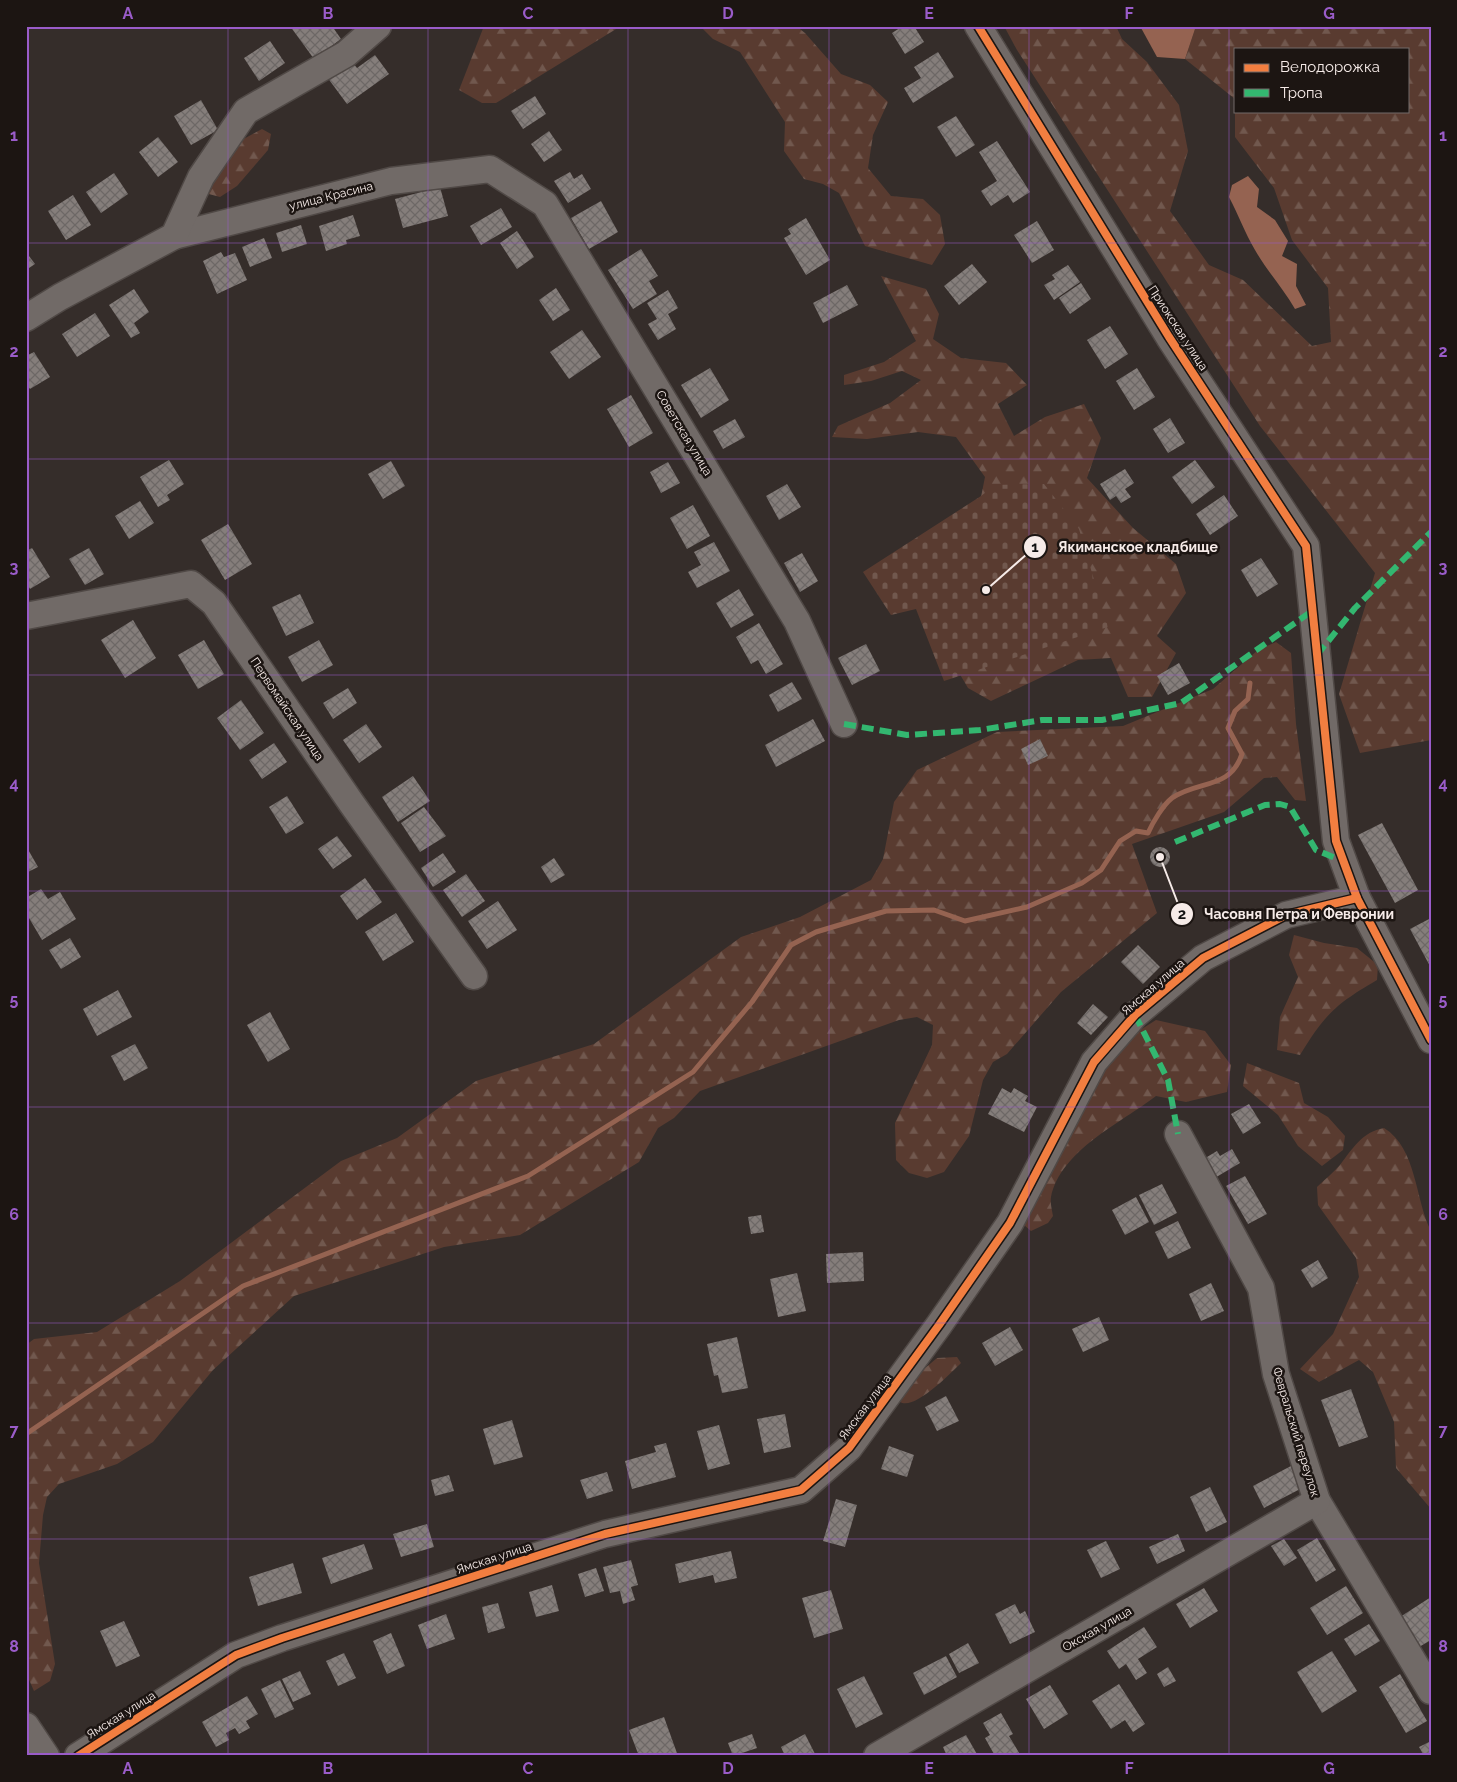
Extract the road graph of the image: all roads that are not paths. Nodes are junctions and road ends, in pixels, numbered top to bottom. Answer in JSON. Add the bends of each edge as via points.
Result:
{"nodes":[{"id":1,"x":378,"y":26,"type":"edge"},
{"id":2,"x":978,"y":26,"type":"edge"},
{"id":3,"x":490,"y":169,"type":"joint"},
{"id":4,"x":174,"y":236,"type":"junction"},
{"id":5,"x":26,"y":318,"type":"edge"},
{"id":6,"x":26,"y":616,"type":"edge"},
{"id":7,"x":844,"y":724,"type":"dead end"},
{"id":8,"x":1357,"y":898,"type":"junction"},
{"id":9,"x":474,"y":976,"type":"dead end"},
{"id":10,"x":1431,"y":1040,"type":"edge"},
{"id":11,"x":1178,"y":1134,"type":"dead end"},
{"id":12,"x":1318,"y":1501,"type":"junction"},
{"id":13,"x":1431,"y":1691,"type":"edge"},
{"id":14,"x":26,"y":1726,"type":"edge"},
{"id":15,"x":46,"y":1756,"type":"edge"},
{"id":16,"x":78,"y":1756,"type":"edge"},
{"id":17,"x":877,"y":1756,"type":"edge"}],
"edges":[{"from":1,"to":4,"type":"street","via":[[346,54],[246,111],[201,177]]},
{"from":2,"to":8,"type":"street","name":"Приокская улица","via":[[1170,337],[1306,546],[1336,841]]},
{"from":3,"to":4,"type":"street","name":"улица Красина","via":[[391,181]]},
{"from":3,"to":7,"type":"street","name":"Советская улица","via":[[545,204],[798,621]]},
{"from":4,"to":5,"type":"street","name":"улица Красина"},
{"from":6,"to":9,"type":"street","name":"Первомайская улица","via":[[191,584],[214,603]]},
{"from":8,"to":10,"type":"street","name":"Приокская улица"},
{"from":8,"to":16,"type":"street","name":"Ямская улица","via":[[1286,915],[1203,958],[1135,1015],[1094,1062],[1010,1223],[939,1325],[849,1448],[801,1490],[604,1534],[254,1648],[236,1655]]},
{"from":11,"to":12,"type":"street","name":"Февральский переулок","via":[[1261,1288],[1276,1374]]},
{"from":12,"to":13,"type":"street","name":"Февральский переулок"},
{"from":12,"to":17,"type":"street","name":"Окская улица"},
{"from":14,"to":15,"type":"street"}]}
